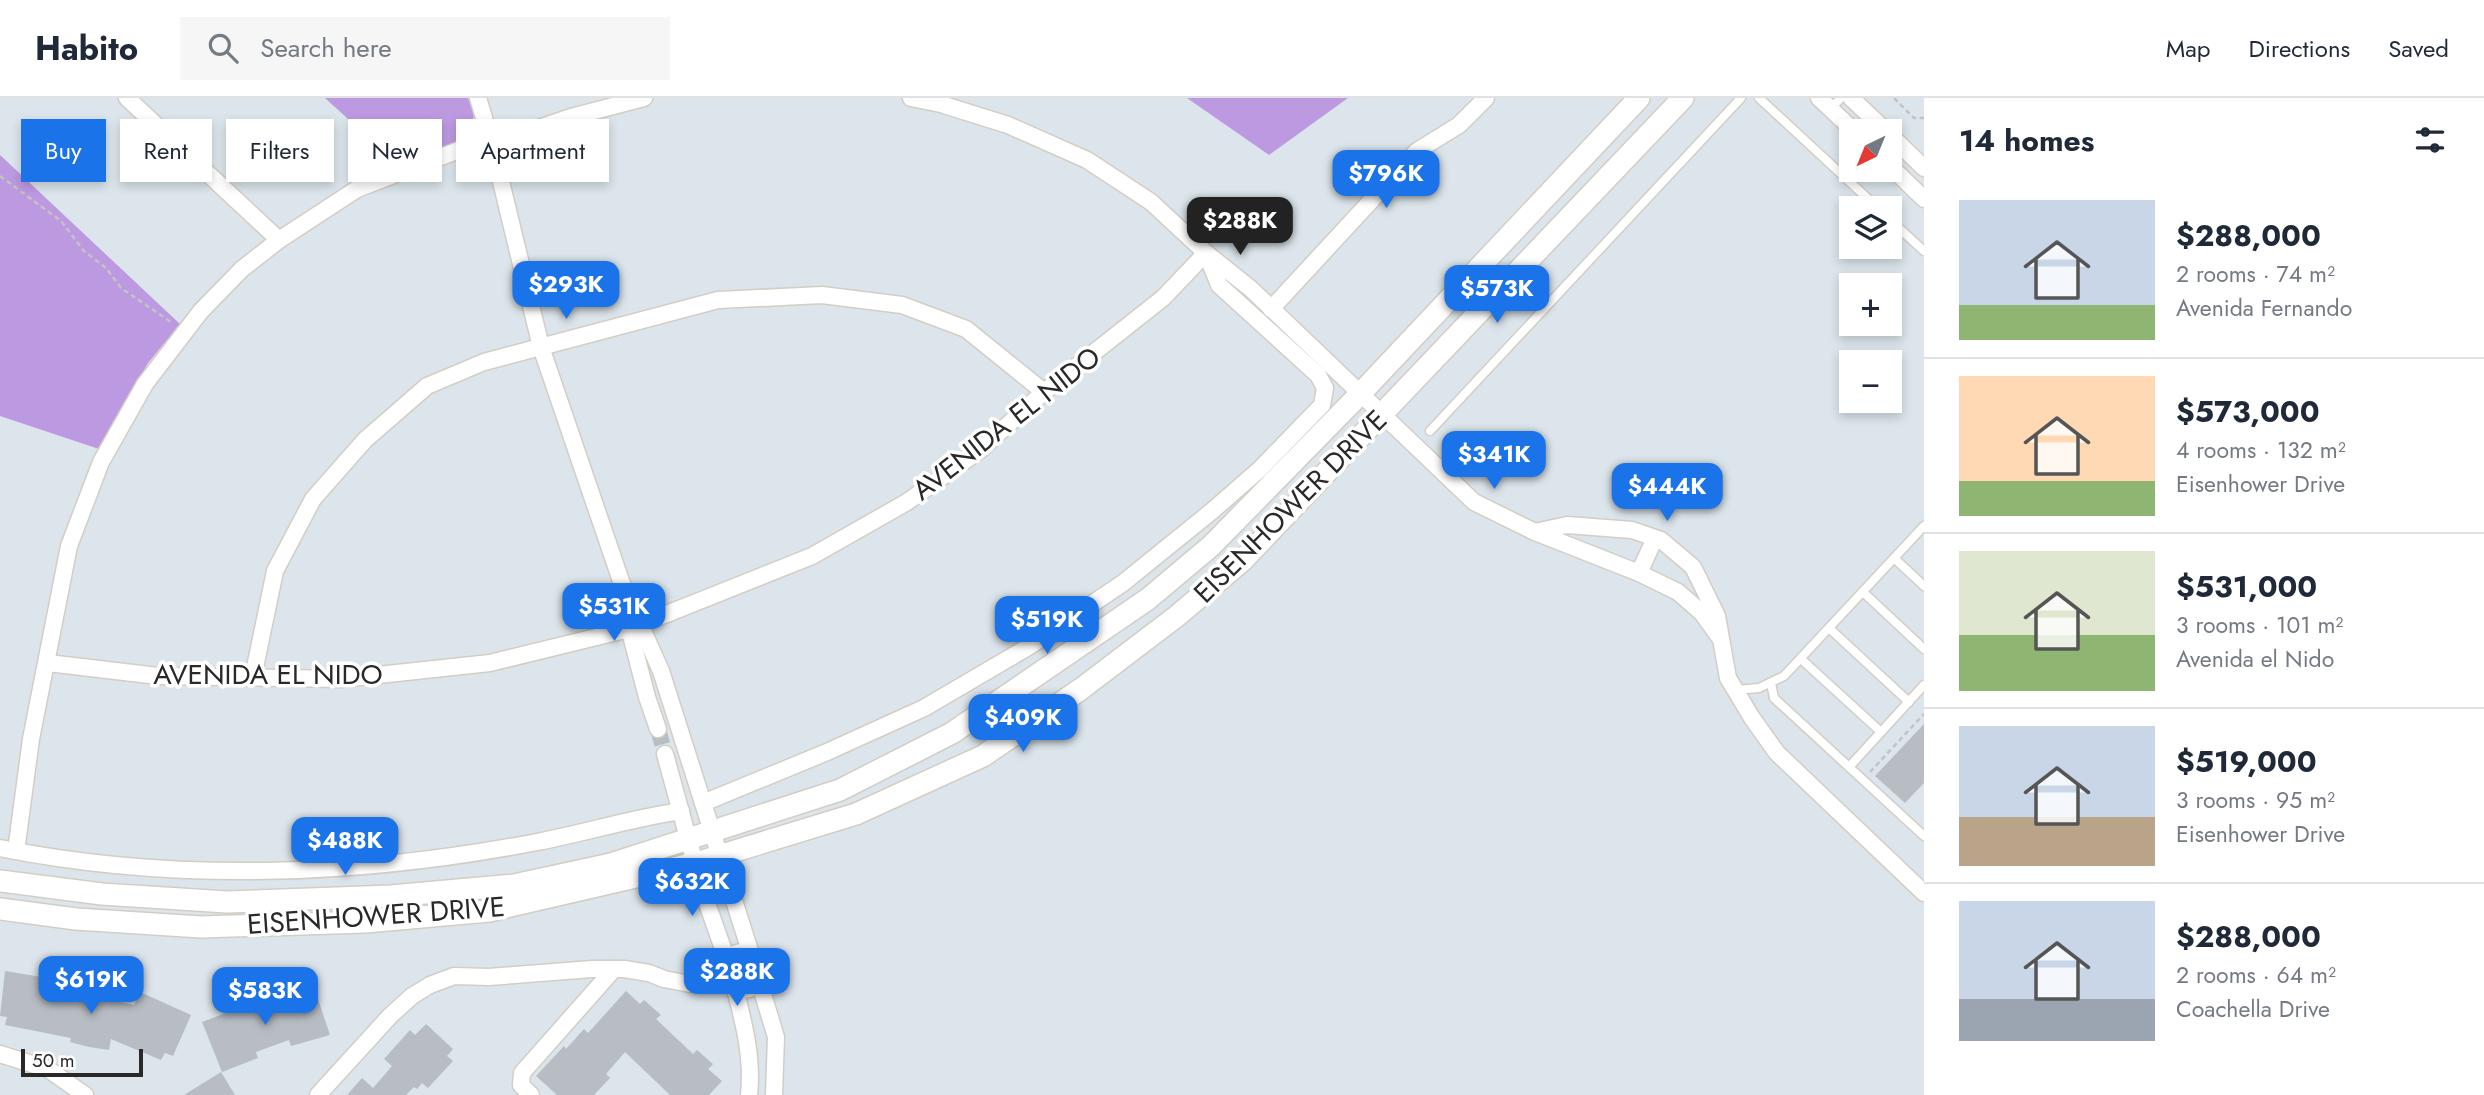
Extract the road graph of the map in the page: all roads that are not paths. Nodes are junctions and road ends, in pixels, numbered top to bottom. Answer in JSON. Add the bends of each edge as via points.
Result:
{"nodes":[{"id":1,"x":127,"y":98,"type":"edge"},
{"id":2,"x":478,"y":98,"type":"edge"},
{"id":3,"x":644,"y":98,"type":"edge"},
{"id":4,"x":911,"y":98,"type":"edge"},
{"id":5,"x":1486,"y":98,"type":"edge"},
{"id":6,"x":1639,"y":98,"type":"edge"},
{"id":7,"x":1683,"y":98,"type":"edge"},
{"id":8,"x":1741,"y":98,"type":"edge"},
{"id":9,"x":1759,"y":98,"type":"edge"},
{"id":10,"x":1851,"y":98,"type":"edge"},
{"id":11,"x":1830,"y":102,"type":"edge"},
{"id":12,"x":484,"y":119,"type":"edge"},
{"id":13,"x":565,"y":119,"type":"edge"},
{"id":14,"x":1844,"y":119,"type":"edge"},
{"id":15,"x":1873,"y":119,"type":"edge"},
{"id":16,"x":1902,"y":147,"type":"edge"},
{"id":17,"x":456,"y":151,"type":"edge"},
{"id":18,"x":1924,"y":168,"type":"edge"},
{"id":19,"x":1902,"y":178,"type":"edge"},
{"id":20,"x":501,"y":182,"type":"edge"},
{"id":21,"x":1865,"y":196,"type":"edge"},
{"id":22,"x":1924,"y":199,"type":"edge"},
{"id":23,"x":1902,"y":230,"type":"edge"},
{"id":24,"x":279,"y":240,"type":"junction"},
{"id":25,"x":1924,"y":251,"type":"edge"},
{"id":26,"x":1206,"y":253,"type":"junction"},
{"id":27,"x":1271,"y":309,"type":"junction"},
{"id":28,"x":541,"y":347,"type":"junction"},
{"id":29,"x":1044,"y":393,"type":"junction"},
{"id":30,"x":1360,"y":394,"type":"junction"},
{"id":31,"x":1383,"y":414,"type":"junction"},
{"id":32,"x":1430,"y":431,"type":"dead end"},
{"id":33,"x":1924,"y":526,"type":"edge"},
{"id":34,"x":1535,"y":533,"type":"junction"},
{"id":35,"x":1655,"y":538,"type":"junction"},
{"id":36,"x":1894,"y":558,"type":"junction"},
{"id":37,"x":1639,"y":573,"type":"junction"},
{"id":38,"x":1924,"y":586,"type":"edge"},
{"id":39,"x":1863,"y":592,"type":"junction"},
{"id":40,"x":634,"y":626,"type":"junction"},
{"id":41,"x":1829,"y":628,"type":"junction"},
{"id":42,"x":1720,"y":638,"type":"junction"},
{"id":43,"x":1924,"y":649,"type":"edge"},
{"id":44,"x":1801,"y":659,"type":"junction"},
{"id":45,"x":48,"y":663,"type":"junction"},
{"id":46,"x":253,"y":677,"type":"junction"},
{"id":47,"x":1770,"y":683,"type":"junction"},
{"id":48,"x":1924,"y":685,"type":"edge"},
{"id":49,"x":1735,"y":690,"type":"junction"},
{"id":50,"x":670,"y":699,"type":"junction"},
{"id":51,"x":1909,"y":702,"type":"junction"},
{"id":52,"x":650,"y":706,"type":"junction"},
{"id":53,"x":658,"y":729,"type":"tunnel mouth"},
{"id":54,"x":1881,"y":732,"type":"junction"},
{"id":55,"x":665,"y":754,"type":"tunnel mouth"},
{"id":56,"x":1849,"y":767,"type":"junction"},
{"id":57,"x":703,"y":803,"type":"junction"},
{"id":58,"x":681,"y":811,"type":"junction"},
{"id":59,"x":712,"y":831,"type":"junction"},
{"id":60,"x":1924,"y":836,"type":"edge"},
{"id":61,"x":688,"y":838,"type":"junction"},
{"id":62,"x":8,"y":850,"type":"edge"},
{"id":63,"x":720,"y":856,"type":"junction"},
{"id":64,"x":696,"y":863,"type":"junction"},
{"id":65,"x":0,"y":881,"type":"edge"},
{"id":66,"x":1924,"y":893,"type":"edge"},
{"id":67,"x":0,"y":909,"type":"edge"},
{"id":68,"x":751,"y":954,"type":"junction"},
{"id":69,"x":727,"y":960,"type":"junction"},
{"id":70,"x":614,"y":969,"type":"junction"},
{"id":71,"x":759,"y":981,"type":"junction"},
{"id":72,"x":730,"y":983,"type":"junction"},
{"id":73,"x":0,"y":1054,"type":"edge"},
{"id":74,"x":775,"y":1071,"type":"junction"},
{"id":75,"x":750,"y":1073,"type":"junction"},
{"id":76,"x":85,"y":1095,"type":"edge"},
{"id":77,"x":318,"y":1095,"type":"edge"},
{"id":78,"x":531,"y":1095,"type":"edge"},
{"id":79,"x":750,"y":1095,"type":"edge"},
{"id":80,"x":774,"y":1095,"type":"edge"}],
"edges":[{"from":1,"to":24,"type":"street"},
{"from":2,"to":12,"type":"street"},
{"from":3,"to":13,"type":"street"},
{"from":4,"to":26,"type":"street","via":[[1008,125],[1087,160],[1151,202]]},
{"from":5,"to":27,"type":"street","via":[[1459,125],[1417,151]]},
{"from":6,"to":30,"type":"main road","name":"EISENHOWER DRIVE"},
{"from":7,"to":31,"type":"main road","name":"EISENHOWER DRIVE"},
{"from":8,"to":32,"type":"lane"},
{"from":9,"to":21,"type":"lane"},
{"from":10,"to":15,"type":"street"},
{"from":11,"to":14,"type":"street"},
{"from":16,"to":18,"type":"street"},
{"from":17,"to":24,"type":"street","via":[[357,189]]},
{"from":19,"to":22,"type":"street"},
{"from":20,"to":28,"type":"street"},
{"from":23,"to":25,"type":"lane"},
{"from":24,"to":45,"type":"street","via":[[201,311],[145,384],[101,462],[69,546]]},
{"from":26,"to":27,"type":"street"},
{"from":26,"to":29,"type":"street","name":"AVENIDA EL NIDO","via":[[1163,298]]},
{"from":26,"to":57,"type":"street","name":"EISENHOWER DRIVE","via":[[1219,285],[1318,375],[1325,388],[1322,405],[1212,512],[1123,583],[1028,647],[924,708]]},
{"from":27,"to":30,"type":"street"},
{"from":28,"to":29,"type":"street","via":[[718,300],[821,295],[902,305],[967,329]]},
{"from":28,"to":40,"type":"street"},
{"from":28,"to":46,"type":"street","via":[[484,362],[427,386],[365,439],[313,499],[275,571]]},
{"from":29,"to":40,"type":"street","name":"AVENIDA EL NIDO","via":[[980,450],[907,502],[811,556]]},
{"from":30,"to":31,"type":"street"},
{"from":30,"to":59,"type":"main road","name":"EISENHOWER DRIVE","via":[[1211,546],[1148,599],[1053,665],[952,733],[840,790]]},
{"from":31,"to":34,"type":"street","via":[[1474,502]]},
{"from":31,"to":63,"type":"main road","name":"EISENHOWER DRIVE","via":[[1243,560],[1081,689],[983,756],[856,814]]},
{"from":33,"to":36,"type":"lane"},
{"from":34,"to":35,"type":"street","via":[[1567,525],[1632,530]]},
{"from":34,"to":37,"type":"street"},
{"from":35,"to":37,"type":"street"},
{"from":35,"to":42,"type":"street","via":[[1693,567],[1717,616]]},
{"from":36,"to":38,"type":"lane"},
{"from":36,"to":39,"type":"lane"},
{"from":37,"to":42,"type":"street","via":[[1678,592],[1702,613]]},
{"from":39,"to":41,"type":"lane"},
{"from":39,"to":43,"type":"lane"},
{"from":40,"to":46,"type":"street","name":"AVENIDA EL NIDO","via":[[490,663],[341,679]]},
{"from":40,"to":50,"type":"street","via":[[661,671]]},
{"from":40,"to":52,"type":"street"},
{"from":41,"to":44,"type":"lane"},
{"from":41,"to":51,"type":"lane"},
{"from":42,"to":49,"type":"street"},
{"from":44,"to":47,"type":"lane"},
{"from":44,"to":54,"type":"lane"},
{"from":45,"to":46,"type":"street","name":"AVENIDA EL NIDO","via":[[158,676]]},
{"from":45,"to":62,"type":"street"},
{"from":47,"to":49,"type":"lane"},
{"from":47,"to":56,"type":"lane","via":[[1774,698]]},
{"from":48,"to":51,"type":"lane"},
{"from":49,"to":66,"type":"street","via":[[1777,753]]},
{"from":50,"to":52,"type":"lane"},
{"from":50,"to":57,"type":"street"},
{"from":51,"to":54,"type":"lane"},
{"from":52,"to":53,"type":"street"},
{"from":54,"to":56,"type":"lane"},
{"from":55,"to":58,"type":"street"},
{"from":56,"to":60,"type":"lane"},
{"from":57,"to":59,"type":"street"},
{"from":58,"to":61,"type":"street"},
{"from":58,"to":62,"type":"street","name":"EISENHOWER DRIVE","via":[[537,842],[405,862],[283,871],[174,869]]},
{"from":59,"to":61,"type":"main road","name":"EISENHOWER DRIVE"},
{"from":59,"to":63,"type":"street"},
{"from":61,"to":64,"type":"street"},
{"from":61,"to":65,"type":"main road","name":"EISENHOWER DRIVE","via":[[611,864],[514,886],[391,897],[227,902],[102,894]]},
{"from":63,"to":64,"type":"main road","name":"EISENHOWER DRIVE"},
{"from":63,"to":68,"type":"street"},
{"from":64,"to":67,"type":"main road","name":"EISENHOWER DRIVE","via":[[489,911],[365,922],[201,928]]},
{"from":64,"to":69,"type":"street"},
{"from":68,"to":69,"type":"street","via":[[735,953]]},
{"from":68,"to":71,"type":"street","via":[[761,966]]},
{"from":69,"to":72,"type":"street","via":[[724,965]]},
{"from":70,"to":72,"type":"street","via":[[690,984]]},
{"from":70,"to":77,"type":"street","via":[[454,976],[430,985],[390,1016]]},
{"from":70,"to":78,"type":"street","via":[[522,1073],[521,1085]]},
{"from":71,"to":72,"type":"street","via":[[746,990]]},
{"from":71,"to":74,"type":"street","via":[[776,1037]]},
{"from":72,"to":75,"type":"street","via":[[746,1032]]},
{"from":73,"to":76,"type":"street","via":[[48,1069]]},
{"from":74,"to":75,"type":"lane"},
{"from":74,"to":80,"type":"street"},
{"from":75,"to":79,"type":"street"}]}
